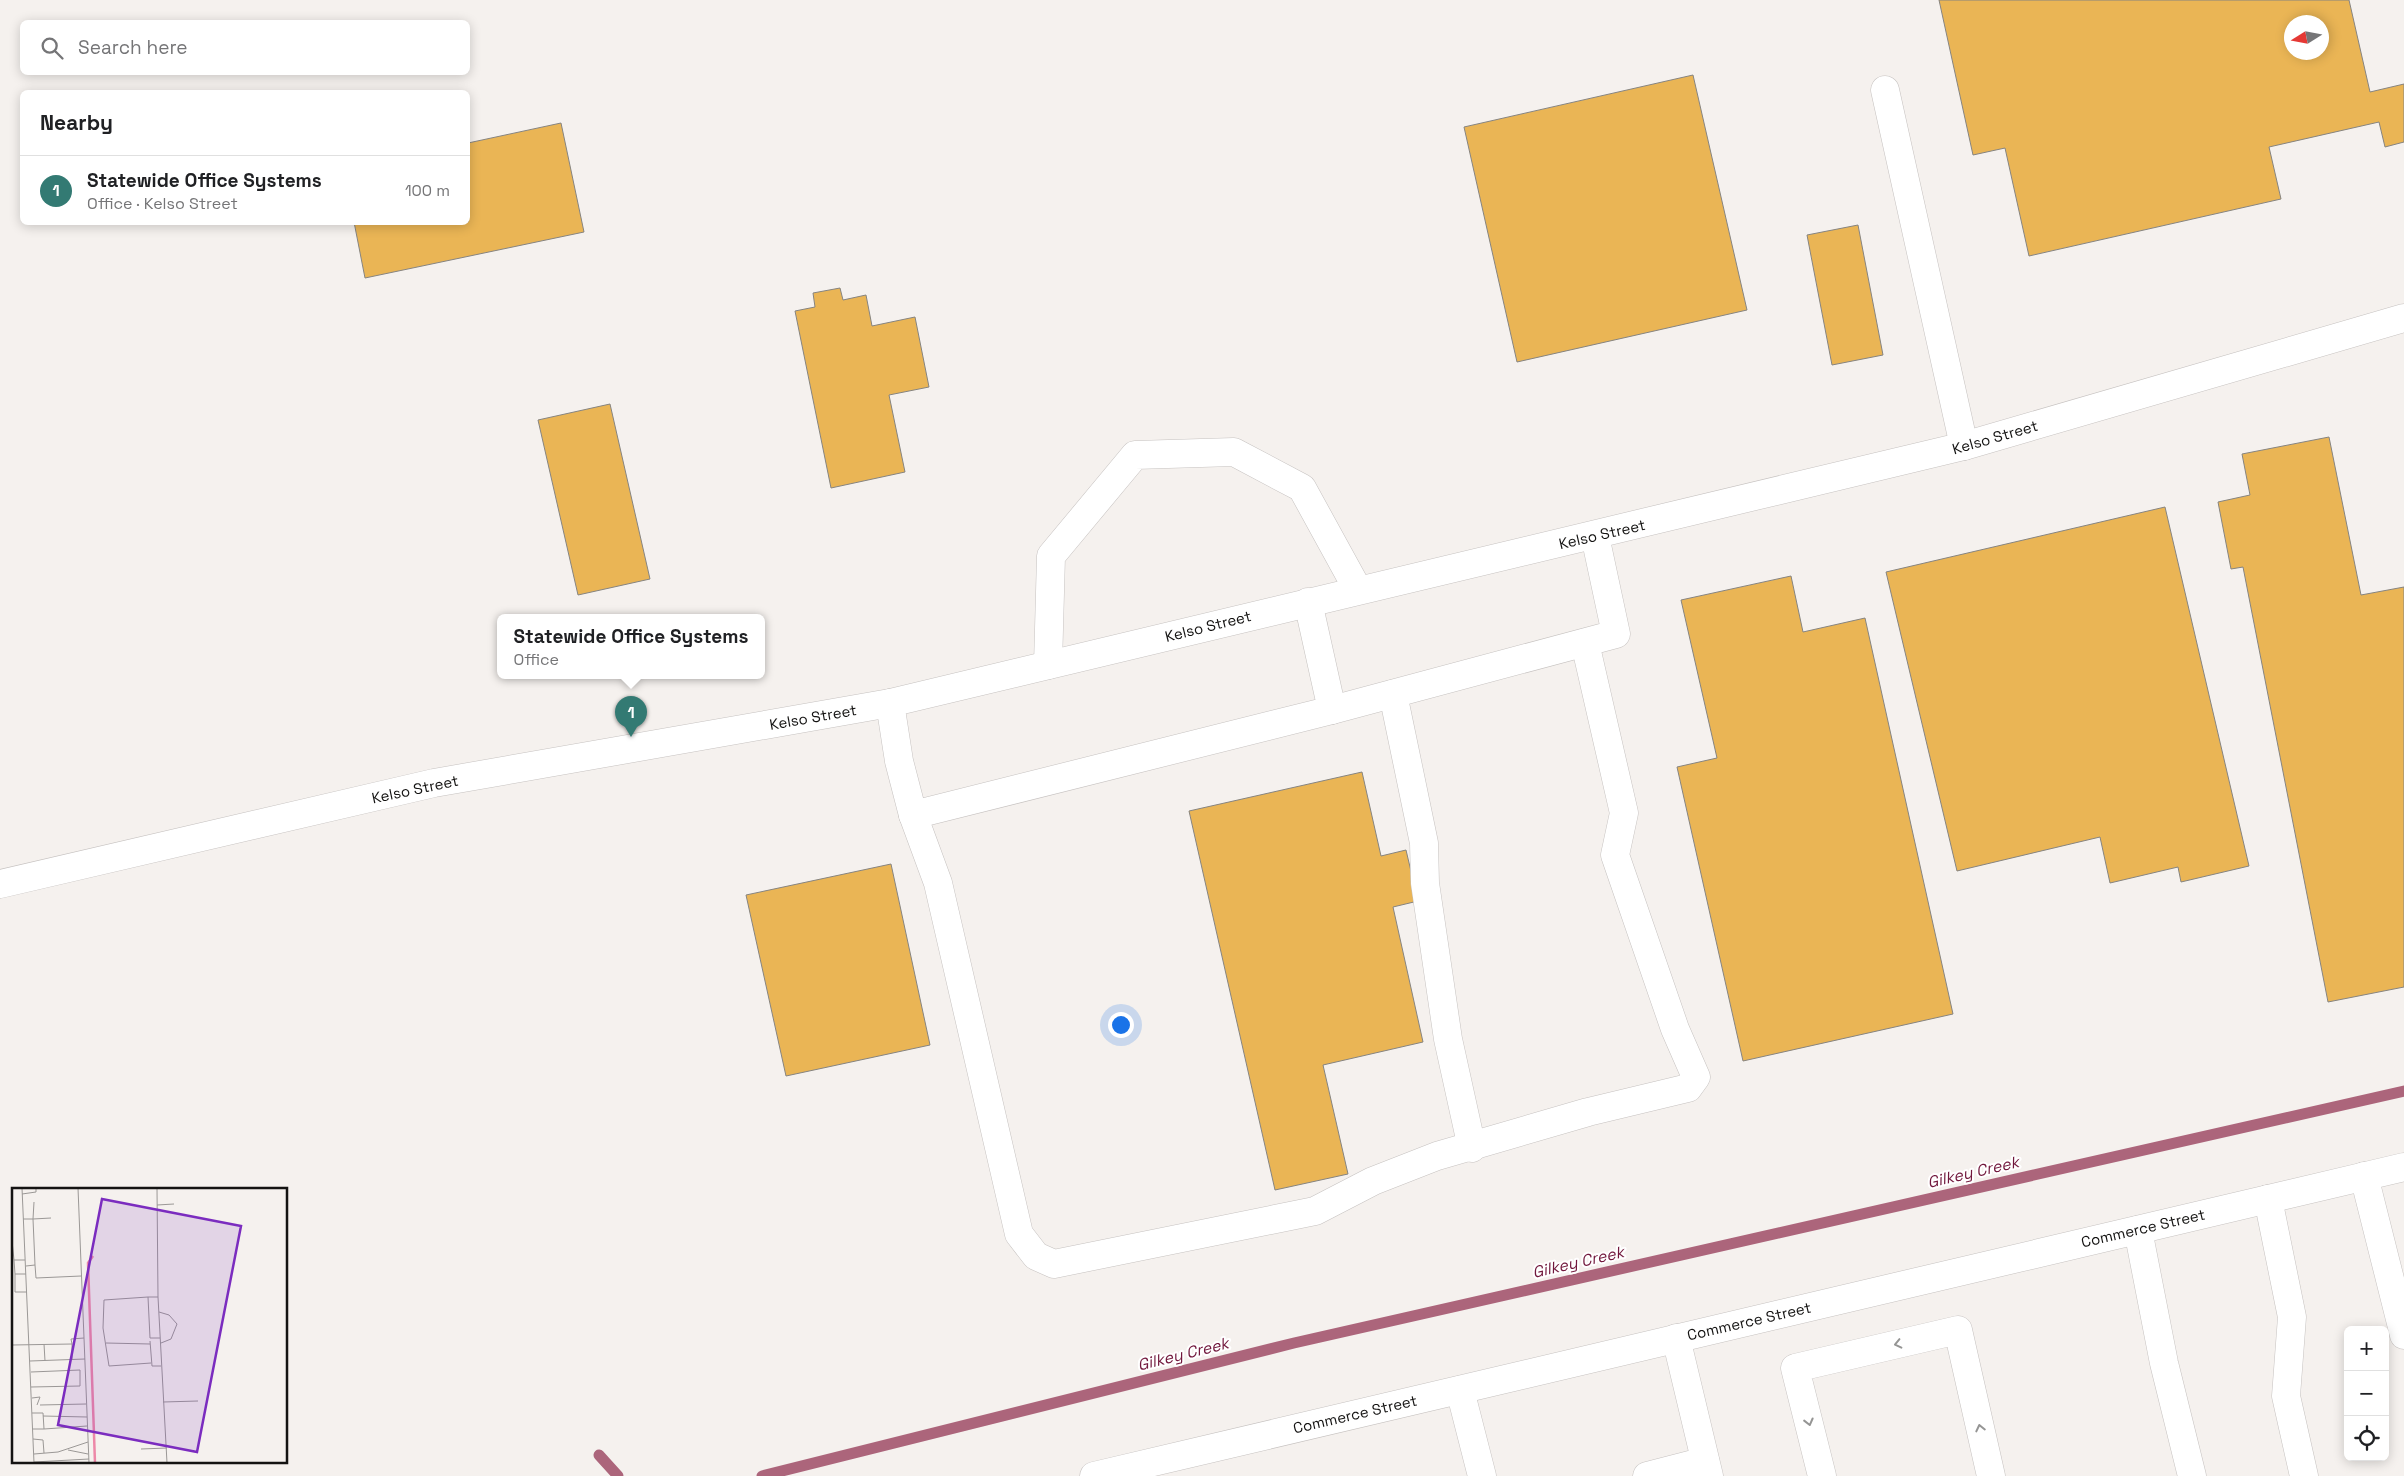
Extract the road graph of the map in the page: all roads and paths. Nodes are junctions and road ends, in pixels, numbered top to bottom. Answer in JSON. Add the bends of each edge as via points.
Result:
{"nodes":[{"id":1,"x":1885,"y":90,"type":"dead end"},
{"id":2,"x":2404,"y":318,"type":"edge"},
{"id":3,"x":1964,"y":446,"type":"junction"},
{"id":4,"x":1595,"y":536,"type":"junction"},
{"id":5,"x":1358,"y":590,"type":"junction"},
{"id":6,"x":1308,"y":602,"type":"junction"},
{"id":7,"x":1585,"y":643,"type":"junction"},
{"id":8,"x":1048,"y":664,"type":"junction"},
{"id":9,"x":1394,"y":694,"type":"junction"},
{"id":10,"x":890,"y":703,"type":"junction"},
{"id":11,"x":1332,"y":710,"type":"junction"},
{"id":12,"x":913,"y":815,"type":"junction"},
{"id":13,"x":0,"y":884,"type":"edge"},
{"id":14,"x":1472,"y":1148,"type":"junction"},
{"id":15,"x":2404,"y":1167,"type":"edge"},
{"id":16,"x":2364,"y":1176,"type":"junction"},
{"id":17,"x":2268,"y":1199,"type":"junction"},
{"id":18,"x":2138,"y":1230,"type":"junction"},
{"id":19,"x":2404,"y":1335,"type":"edge"},
{"id":20,"x":1676,"y":1338,"type":"junction"},
{"id":21,"x":1460,"y":1390,"type":"junction"},
{"id":22,"x":1707,"y":1469,"type":"edge"},
{"id":23,"x":1094,"y":1476,"type":"edge"},
{"id":24,"x":1482,"y":1476,"type":"edge"},
{"id":25,"x":1646,"y":1476,"type":"edge"},
{"id":26,"x":1822,"y":1476,"type":"edge"},
{"id":27,"x":1991,"y":1476,"type":"edge"},
{"id":28,"x":2192,"y":1476,"type":"edge"},
{"id":29,"x":2304,"y":1476,"type":"edge"}],
"edges":[{"from":1,"to":3,"type":"street"},
{"from":2,"to":3,"type":"street","name":"Kelso Street"},
{"from":3,"to":4,"type":"street","name":"Kelso Street"},
{"from":4,"to":5,"type":"street","name":"Kelso Street"},
{"from":4,"to":7,"type":"street","via":[[1616,634]]},
{"from":5,"to":6,"type":"street","name":"Kelso Street"},
{"from":5,"to":8,"type":"street","via":[[1302,488],[1234,452],[1135,454],[1051,556]]},
{"from":6,"to":8,"type":"street","name":"Kelso Street"},
{"from":6,"to":11,"type":"street"},
{"from":7,"to":9,"type":"street"},
{"from":7,"to":14,"type":"street","via":[[1624,813],[1615,855],[1696,1077],[1688,1088],[1588,1112]]},
{"from":8,"to":10,"type":"street","name":"Kelso Street"},
{"from":9,"to":11,"type":"street"},
{"from":9,"to":14,"type":"street","via":[[1424,844],[1425,883],[1448,1039]]},
{"from":10,"to":12,"type":"street","via":[[899,761]]},
{"from":10,"to":13,"type":"street","name":"Kelso Street","via":[[434,783]]},
{"from":11,"to":12,"type":"street"},
{"from":12,"to":14,"type":"street","via":[[938,883],[1019,1234],[1036,1256],[1054,1264],[1315,1211],[1373,1181],[1437,1156]]},
{"from":15,"to":16,"type":"street","name":"Commerce Street"},
{"from":16,"to":17,"type":"street","name":"Commerce Street"},
{"from":16,"to":19,"type":"street"},
{"from":17,"to":18,"type":"street","name":"Commerce Street"},
{"from":17,"to":29,"type":"street","via":[[2292,1317],[2286,1396]]},
{"from":18,"to":20,"type":"street","name":"Commerce Street"},
{"from":18,"to":28,"type":"street","via":[[2164,1363]]},
{"from":20,"to":21,"type":"street","name":"Commerce Street"},
{"from":20,"to":22,"type":"street"},
{"from":21,"to":23,"type":"street","name":"Commerce Street"},
{"from":21,"to":24,"type":"street"},
{"from":22,"to":25,"type":"street"},
{"from":27,"to":26,"type":"street","one_way":true,"via":[[1958,1330],[1795,1368]]}]}
